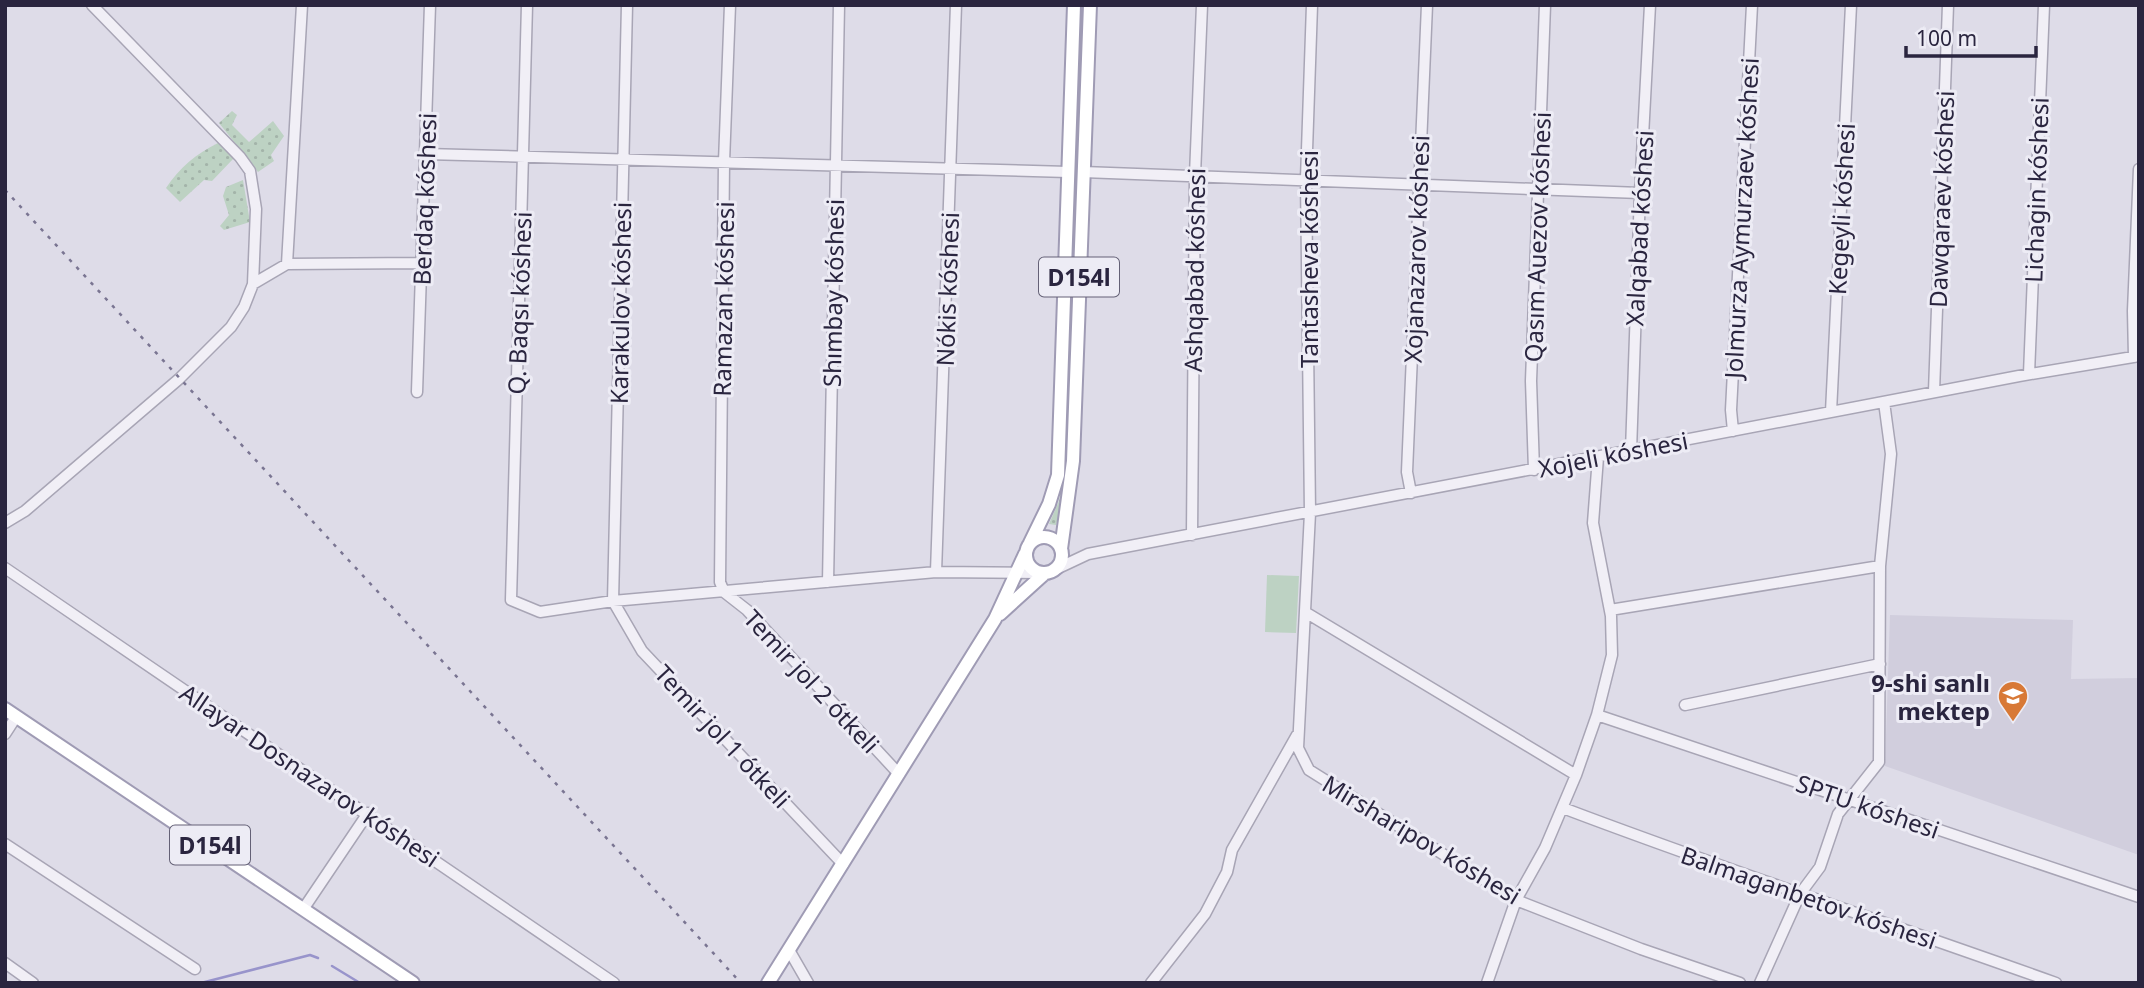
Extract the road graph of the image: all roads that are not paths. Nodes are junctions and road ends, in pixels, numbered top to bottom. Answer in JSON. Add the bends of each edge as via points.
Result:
{"nodes":[{"id":1,"x":92,"y":5,"type":"edge"},
{"id":2,"x":302,"y":5,"type":"edge"},
{"id":3,"x":430,"y":5,"type":"edge"},
{"id":4,"x":527,"y":5,"type":"edge"},
{"id":5,"x":627,"y":5,"type":"edge"},
{"id":6,"x":730,"y":5,"type":"edge"},
{"id":7,"x":839,"y":5,"type":"edge"},
{"id":8,"x":956,"y":5,"type":"edge"},
{"id":9,"x":1074,"y":5,"type":"edge"},
{"id":10,"x":1090,"y":5,"type":"edge"},
{"id":11,"x":1202,"y":5,"type":"edge"},
{"id":12,"x":1312,"y":5,"type":"edge"},
{"id":13,"x":1427,"y":5,"type":"edge"},
{"id":14,"x":1545,"y":5,"type":"edge"},
{"id":15,"x":1650,"y":5,"type":"edge"},
{"id":16,"x":1752,"y":5,"type":"edge"},
{"id":17,"x":1852,"y":5,"type":"edge"},
{"id":18,"x":1948,"y":5,"type":"edge"},
{"id":19,"x":2044,"y":5,"type":"edge"},
{"id":20,"x":426,"y":154,"type":"junction"},
{"id":21,"x":523,"y":157,"type":"junction"},
{"id":22,"x":623,"y":159,"type":"junction"},
{"id":23,"x":724,"y":162,"type":"junction"},
{"id":24,"x":835,"y":165,"type":"junction"},
{"id":25,"x":952,"y":169,"type":"junction"},
{"id":26,"x":2139,"y":169,"type":"edge"},
{"id":27,"x":1068,"y":172,"type":"junction"},
{"id":28,"x":1083,"y":172,"type":"junction"},
{"id":29,"x":1195,"y":175,"type":"junction"},
{"id":30,"x":1306,"y":179,"type":"junction"},
{"id":31,"x":1419,"y":184,"type":"junction"},
{"id":32,"x":1539,"y":191,"type":"junction"},
{"id":33,"x":1640,"y":193,"type":"junction"},
{"id":34,"x":421,"y":263,"type":"junction"},
{"id":35,"x":287,"y":264,"type":"junction"},
{"id":36,"x":253,"y":284,"type":"junction"},
{"id":37,"x":2137,"y":356,"type":"edge"},
{"id":38,"x":2029,"y":374,"type":"junction"},
{"id":39,"x":417,"y":392,"type":"dead end"},
{"id":40,"x":1934,"y":392,"type":"junction"},
{"id":41,"x":1884,"y":402,"type":"junction"},
{"id":42,"x":1831,"y":412,"type":"junction"},
{"id":43,"x":1733,"y":431,"type":"junction"},
{"id":44,"x":1631,"y":451,"type":"junction"},
{"id":45,"x":1598,"y":457,"type":"junction"},
{"id":46,"x":1534,"y":470,"type":"junction"},
{"id":47,"x":1411,"y":493,"type":"junction"},
{"id":48,"x":1310,"y":513,"type":"junction"},
{"id":49,"x":5,"y":523,"type":"edge"},
{"id":50,"x":1192,"y":535,"type":"junction"},
{"id":51,"x":1028,"y":548,"type":"junction"},
{"id":52,"x":1061,"y":549,"type":"junction"},
{"id":53,"x":1088,"y":554,"type":"junction"},
{"id":54,"x":1880,"y":566,"type":"junction"},
{"id":55,"x":5,"y":568,"type":"edge"},
{"id":56,"x":936,"y":572,"type":"junction"},
{"id":57,"x":1046,"y":572,"type":"junction"},
{"id":58,"x":1017,"y":573,"type":"junction"},
{"id":59,"x":828,"y":582,"type":"junction"},
{"id":60,"x":724,"y":592,"type":"junction"},
{"id":61,"x":613,"y":601,"type":"junction"},
{"id":62,"x":1610,"y":610,"type":"junction"},
{"id":63,"x":1305,"y":611,"type":"junction"},
{"id":64,"x":995,"y":619,"type":"junction"},
{"id":65,"x":1880,"y":664,"type":"junction"},
{"id":66,"x":1685,"y":705,"type":"dead end"},
{"id":67,"x":11,"y":713,"type":"edge"},
{"id":68,"x":1597,"y":715,"type":"junction"},
{"id":69,"x":1299,"y":732,"type":"junction"},
{"id":70,"x":5,"y":734,"type":"edge"},
{"id":71,"x":899,"y":774,"type":"junction"},
{"id":72,"x":1576,"y":775,"type":"junction"},
{"id":73,"x":1847,"y":799,"type":"junction"},
{"id":74,"x":1563,"y":808,"type":"junction"},
{"id":75,"x":368,"y":813,"type":"junction"},
{"id":76,"x":5,"y":844,"type":"edge"},
{"id":77,"x":843,"y":864,"type":"junction"},
{"id":78,"x":1800,"y":894,"type":"junction"},
{"id":79,"x":2139,"y":897,"type":"edge"},
{"id":80,"x":1516,"y":900,"type":"junction"},
{"id":81,"x":304,"y":908,"type":"junction"},
{"id":82,"x":789,"y":950,"type":"junction"},
{"id":83,"x":5,"y":963,"type":"edge"},
{"id":84,"x":195,"y":969,"type":"dead end"},
{"id":85,"x":33,"y":983,"type":"edge"},
{"id":86,"x":413,"y":983,"type":"edge"},
{"id":87,"x":614,"y":983,"type":"edge"},
{"id":88,"x":768,"y":983,"type":"edge"},
{"id":89,"x":808,"y":983,"type":"edge"},
{"id":90,"x":1151,"y":983,"type":"edge"},
{"id":91,"x":1487,"y":983,"type":"edge"},
{"id":92,"x":1740,"y":983,"type":"edge"},
{"id":93,"x":1760,"y":983,"type":"edge"},
{"id":94,"x":2056,"y":983,"type":"edge"}],
"edges":[{"from":1,"to":36,"type":"street","via":[[250,171],[256,209]]},
{"from":2,"to":35,"type":"street"},
{"from":3,"to":20,"type":"street","name":"Berdaq kóshesi"},
{"from":4,"to":21,"type":"street","name":"Q. Baqsı kóshesi"},
{"from":5,"to":22,"type":"street","name":"Karakulov kóshesi"},
{"from":6,"to":23,"type":"street","name":"Ramazan kóshesi"},
{"from":7,"to":24,"type":"street","name":"Shımbay kóshesi"},
{"from":8,"to":25,"type":"street","name":"Nókis kóshesi"},
{"from":9,"to":27,"type":"main road","number":"D154l"},
{"from":10,"to":28,"type":"main road","number":"D154l"},
{"from":11,"to":29,"type":"street","name":"Ashqabad kóshesi"},
{"from":12,"to":30,"type":"street","name":"Tantasheva kóshesi"},
{"from":13,"to":31,"type":"street","name":"Xojanazarov kóshesi"},
{"from":14,"to":32,"type":"street","name":"Qasım Auezov kóshesi"},
{"from":15,"to":33,"type":"street","name":"Xalqabad kóshesi"},
{"from":16,"to":43,"type":"street","name":"Jolmurza Aymurzaev kóshesi"},
{"from":17,"to":42,"type":"street","name":"Kegeyli kóshesi"},
{"from":18,"to":40,"type":"street","name":"Dawqaraev kóshesi"},
{"from":19,"to":38,"type":"street","name":"Lichagin kóshesi"},
{"from":20,"to":21,"type":"street"},
{"from":20,"to":34,"type":"street","name":"Berdaq kóshesi"},
{"from":21,"to":22,"type":"street"},
{"from":21,"to":61,"type":"street","name":"Q. Baqsı kóshesi","via":[[511,600],[540,612]]},
{"from":22,"to":23,"type":"street"},
{"from":22,"to":61,"type":"street","name":"Karakulov kóshesi"},
{"from":23,"to":24,"type":"street"},
{"from":23,"to":60,"type":"street","name":"Ramazan kóshesi","via":[[720,582]]},
{"from":24,"to":25,"type":"street"},
{"from":24,"to":59,"type":"street","name":"Shımbay kóshesi"},
{"from":25,"to":27,"type":"street"},
{"from":25,"to":56,"type":"street","name":"Nókis kóshesi"},
{"from":26,"to":37,"type":"street","via":[[2133,311]]},
{"from":27,"to":51,"type":"main road","number":"D154l","via":[[1058,475]]},
{"from":28,"to":29,"type":"street"},
{"from":28,"to":52,"type":"main road","number":"D154l","via":[[1073,461]]},
{"from":29,"to":30,"type":"street"},
{"from":29,"to":50,"type":"street","name":"Ashqabad kóshesi"},
{"from":30,"to":31,"type":"street"},
{"from":30,"to":48,"type":"street","name":"Tantasheva kóshesi"},
{"from":31,"to":32,"type":"street"},
{"from":31,"to":47,"type":"street","name":"Xojanazarov kóshesi","via":[[1407,472]]},
{"from":32,"to":33,"type":"street"},
{"from":32,"to":46,"type":"street","name":"Qasım Auezov kóshesi","via":[[1531,381]]},
{"from":33,"to":44,"type":"street","name":"Xalqabad kóshesi"},
{"from":34,"to":35,"type":"street"},
{"from":34,"to":39,"type":"street","name":"Berdaq kóshesi"},
{"from":35,"to":36,"type":"street"},
{"from":36,"to":49,"type":"street","via":[[231,327],[186,373],[25,511]]},
{"from":37,"to":38,"type":"street","name":"Xojeli kóshesi"},
{"from":38,"to":40,"type":"street","name":"Xojeli kóshesi"},
{"from":40,"to":41,"type":"street","name":"Xojeli kóshesi"},
{"from":41,"to":42,"type":"street","name":"Xojeli kóshesi"},
{"from":41,"to":54,"type":"street","via":[[1891,454]]},
{"from":42,"to":43,"type":"street","name":"Xojeli kóshesi"},
{"from":43,"to":44,"type":"street","name":"Xojeli kóshesi"},
{"from":44,"to":45,"type":"street","name":"Xojeli kóshesi"},
{"from":45,"to":46,"type":"street","name":"Xojeli kóshesi"},
{"from":45,"to":62,"type":"street","via":[[1593,523]]},
{"from":46,"to":47,"type":"street","name":"Xojeli kóshesi"},
{"from":47,"to":48,"type":"street","name":"Xojeli kóshesi"},
{"from":48,"to":50,"type":"street","name":"Xojeli kóshesi"},
{"from":48,"to":63,"type":"street","name":"Mirsharipov kóshesi"},
{"from":50,"to":53,"type":"street","name":"Xojeli kóshesi"},
{"from":51,"to":52,"type":"main road","via":[[1047,537]]},
{"from":51,"to":57,"type":"main road","via":[[1030,568]]},
{"from":51,"to":58,"type":"main road","number":"D154l"},
{"from":52,"to":53,"type":"street"},
{"from":52,"to":57,"type":"main road","number":"D154l","via":[[1061,561]]},
{"from":53,"to":57,"type":"street"},
{"from":54,"to":62,"type":"street"},
{"from":54,"to":65,"type":"street"},
{"from":55,"to":75,"type":"street","name":"Allayar Dosnazarov kóshesi"},
{"from":56,"to":58,"type":"street"},
{"from":56,"to":59,"type":"street"},
{"from":57,"to":58,"type":"street"},
{"from":57,"to":64,"type":"main road","number":"D154l"},
{"from":58,"to":64,"type":"main road","number":"D154l"},
{"from":59,"to":60,"type":"street"},
{"from":60,"to":61,"type":"street"},
{"from":60,"to":71,"type":"street","name":"Temir jol 2 ótkeli","via":[[747,610]]},
{"from":61,"to":77,"type":"street","name":"Temir jol 1 ótkeli","via":[[642,652]]},
{"from":62,"to":68,"type":"street","via":[[1612,655]]},
{"from":63,"to":69,"type":"street","name":"Mirsharipov kóshesi"},
{"from":63,"to":72,"type":"street"},
{"from":64,"to":71,"type":"main road","number":"D154l"},
{"from":65,"to":66,"type":"street"},
{"from":65,"to":73,"type":"street","via":[[1879,762]]},
{"from":67,"to":70,"type":"street"},
{"from":67,"to":81,"type":"main road","number":"D154l"},
{"from":68,"to":72,"type":"street"},
{"from":68,"to":73,"type":"street","name":"SPTU kóshesi"},
{"from":69,"to":80,"type":"street","name":"Mirsharipov kóshesi","via":[[1298,748],[1309,770]]},
{"from":69,"to":90,"type":"street","via":[[1231,850],[1227,872],[1205,914]]},
{"from":71,"to":77,"type":"main road","number":"D154l"},
{"from":72,"to":74,"type":"street"},
{"from":73,"to":78,"type":"street","via":[[1820,867]]},
{"from":73,"to":79,"type":"street","name":"SPTU kóshesi"},
{"from":74,"to":78,"type":"street","name":"Balmaganbetov kóshesi"},
{"from":74,"to":80,"type":"street"},
{"from":75,"to":81,"type":"street"},
{"from":75,"to":87,"type":"street","name":"Allayar Dosnazarov kóshesi"},
{"from":76,"to":84,"type":"street"},
{"from":77,"to":82,"type":"main road","number":"D154l"},
{"from":78,"to":93,"type":"street"},
{"from":78,"to":94,"type":"street","name":"Balmaganbetov kóshesi"},
{"from":80,"to":91,"type":"street"},
{"from":80,"to":92,"type":"street","name":"Mirsharipov kóshesi"},
{"from":81,"to":86,"type":"main road","number":"D154l"},
{"from":82,"to":88,"type":"main road","number":"D154l"},
{"from":82,"to":89,"type":"street"},
{"from":83,"to":85,"type":"street"}]}
